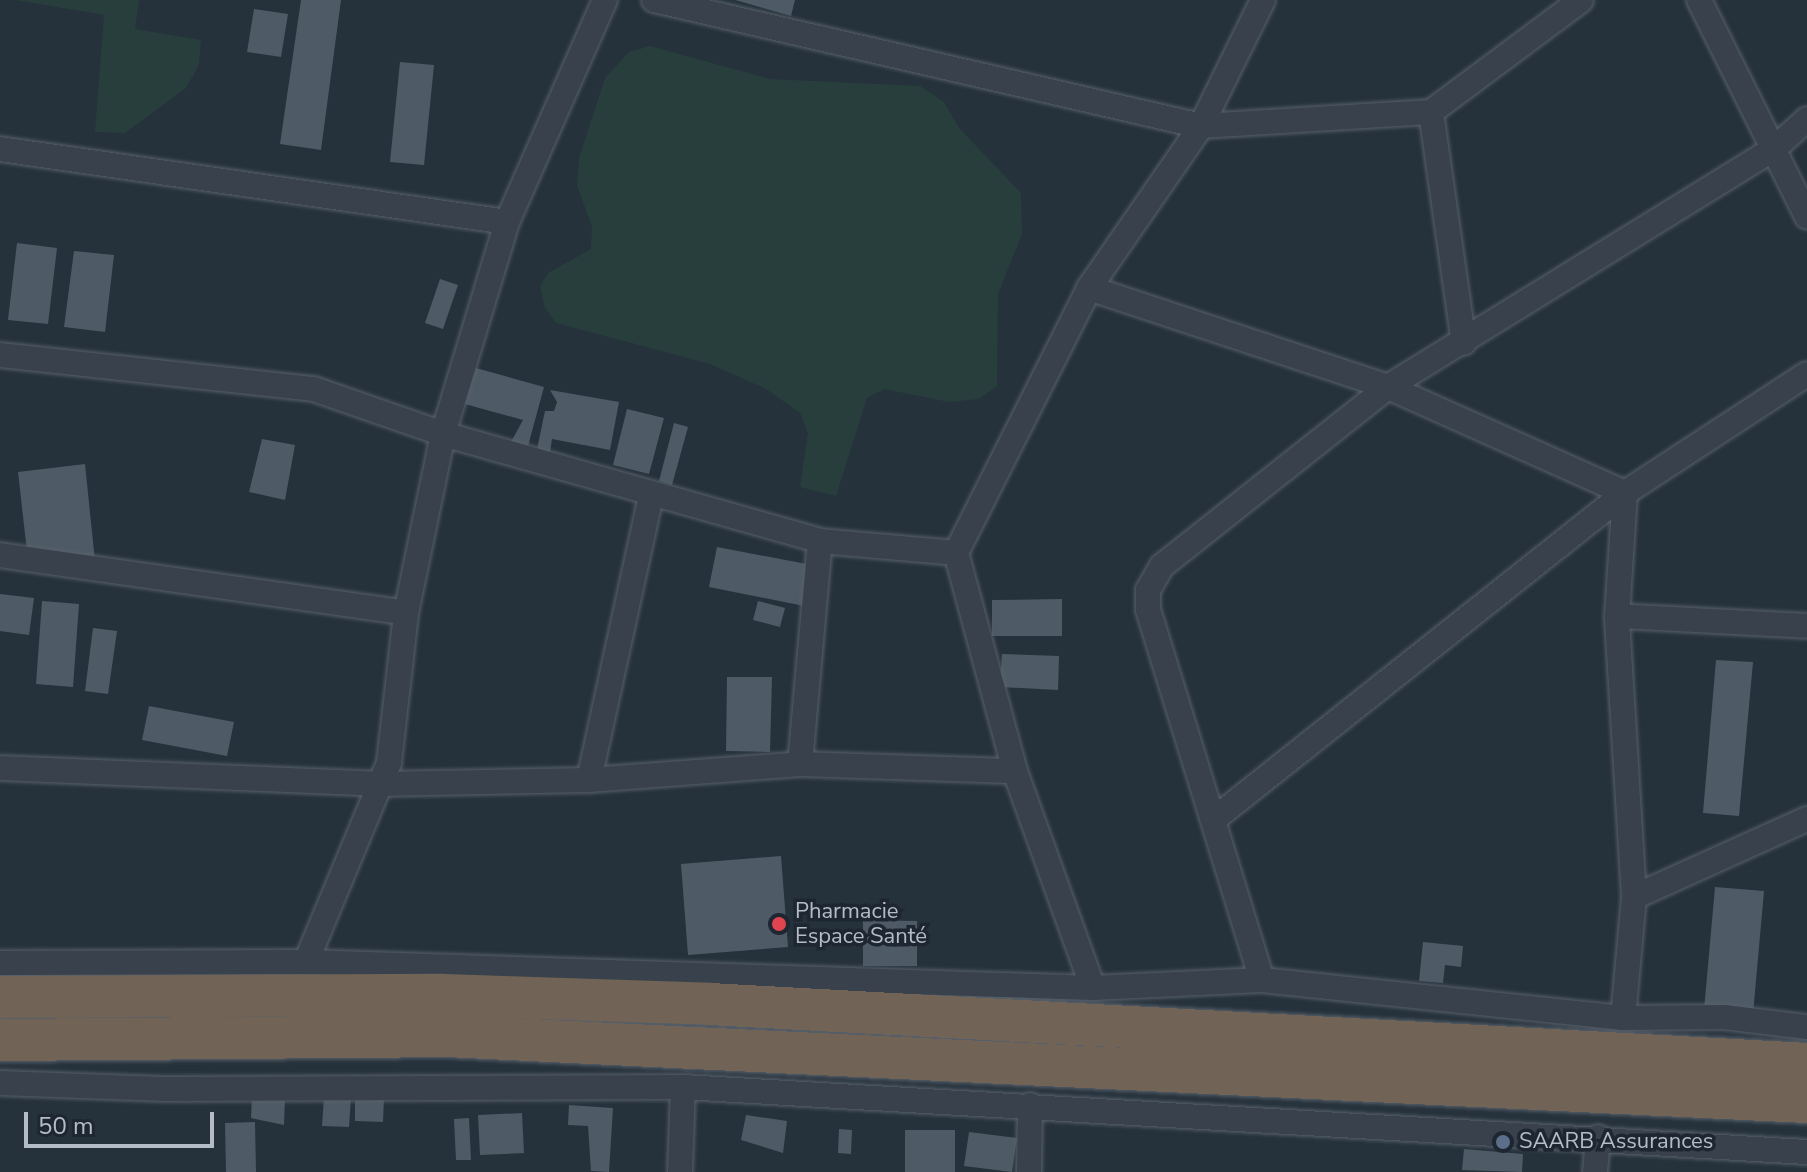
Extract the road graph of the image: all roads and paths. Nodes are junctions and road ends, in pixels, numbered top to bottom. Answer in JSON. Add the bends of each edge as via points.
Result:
{"nodes":[{"id":1,"x":605,"y":0,"type":"edge"},
{"id":2,"x":654,"y":0,"type":"edge"},
{"id":3,"x":1263,"y":0,"type":"edge"},
{"id":4,"x":1581,"y":0,"type":"edge"},
{"id":5,"x":1699,"y":0,"type":"edge"},
{"id":6,"x":1431,"y":112,"type":"junction"},
{"id":7,"x":1807,"y":119,"type":"edge"},
{"id":8,"x":1201,"y":126,"type":"junction"},
{"id":9,"x":1775,"y":148,"type":"junction"},
{"id":10,"x":0,"y":149,"type":"edge"},
{"id":11,"x":1807,"y":217,"type":"edge"},
{"id":12,"x":507,"y":222,"type":"junction"},
{"id":13,"x":1089,"y":288,"type":"junction"},
{"id":14,"x":1464,"y":343,"type":"junction"},
{"id":15,"x":0,"y":355,"type":"edge"},
{"id":16,"x":1807,"y":374,"type":"edge"},
{"id":17,"x":1388,"y":387,"type":"junction"},
{"id":18,"x":443,"y":434,"type":"junction"},
{"id":19,"x":1625,"y":493,"type":"junction"},
{"id":20,"x":651,"y":496,"type":"junction"},
{"id":21,"x":820,"y":541,"type":"junction"},
{"id":22,"x":956,"y":553,"type":"junction"},
{"id":23,"x":0,"y":555,"type":"edge"},
{"id":24,"x":406,"y":613,"type":"junction"},
{"id":25,"x":1617,"y":616,"type":"junction"},
{"id":26,"x":1807,"y":626,"type":"edge"},
{"id":27,"x":800,"y":764,"type":"junction"},
{"id":28,"x":0,"y":768,"type":"edge"},
{"id":29,"x":1015,"y":771,"type":"junction"},
{"id":30,"x":589,"y":780,"type":"junction"},
{"id":31,"x":378,"y":784,"type":"junction"},
{"id":32,"x":1807,"y":819,"type":"edge"},
{"id":33,"x":1213,"y":820,"type":"junction"},
{"id":34,"x":1634,"y":897,"type":"junction"},
{"id":35,"x":306,"y":962,"type":"junction"},
{"id":36,"x":0,"y":963,"type":"edge"},
{"id":37,"x":1262,"y":980,"type":"junction"},
{"id":38,"x":1093,"y":988,"type":"junction"},
{"id":39,"x":0,"y":997,"type":"edge"},
{"id":40,"x":1623,"y":1018,"type":"junction"},
{"id":41,"x":1807,"y":1027,"type":"edge"},
{"id":42,"x":0,"y":1040,"type":"edge"},
{"id":43,"x":1807,"y":1064,"type":"edge"},
{"id":44,"x":0,"y":1083,"type":"edge"},
{"id":45,"x":683,"y":1087,"type":"junction"},
{"id":46,"x":1807,"y":1102,"type":"edge"},
{"id":47,"x":1030,"y":1105,"type":"junction"},
{"id":48,"x":1598,"y":1137,"type":"junction"},
{"id":49,"x":1807,"y":1152,"type":"edge"},
{"id":50,"x":680,"y":1172,"type":"edge"},
{"id":51,"x":1029,"y":1172,"type":"edge"},
{"id":52,"x":1595,"y":1172,"type":"edge"}],
"edges":[{"from":1,"to":12,"type":"street"},
{"from":2,"to":8,"type":"street"},
{"from":3,"to":8,"type":"street"},
{"from":4,"to":6,"type":"street"},
{"from":5,"to":9,"type":"street"},
{"from":6,"to":8,"type":"street"},
{"from":6,"to":14,"type":"street"},
{"from":7,"to":9,"type":"street"},
{"from":8,"to":13,"type":"street"},
{"from":9,"to":11,"type":"street"},
{"from":9,"to":14,"type":"street"},
{"from":10,"to":12,"type":"street"},
{"from":12,"to":18,"type":"street"},
{"from":13,"to":17,"type":"street"},
{"from":13,"to":22,"type":"street"},
{"from":14,"to":17,"type":"street"},
{"from":15,"to":18,"type":"street","via":[[314,389]]},
{"from":16,"to":19,"type":"street"},
{"from":17,"to":19,"type":"street"},
{"from":17,"to":33,"type":"street","via":[[1162,566],[1148,590],[1148,610]]},
{"from":18,"to":20,"type":"street"},
{"from":18,"to":24,"type":"street"},
{"from":19,"to":25,"type":"street"},
{"from":19,"to":33,"type":"street"},
{"from":20,"to":21,"type":"street"},
{"from":20,"to":30,"type":"street"},
{"from":21,"to":22,"type":"street"},
{"from":21,"to":27,"type":"street"},
{"from":22,"to":29,"type":"street"},
{"from":23,"to":24,"type":"street"},
{"from":24,"to":31,"type":"street","via":[[389,763]]},
{"from":25,"to":26,"type":"street"},
{"from":25,"to":34,"type":"street"},
{"from":27,"to":29,"type":"street"},
{"from":27,"to":30,"type":"street"},
{"from":28,"to":31,"type":"street"},
{"from":29,"to":38,"type":"street"},
{"from":30,"to":31,"type":"street"},
{"from":31,"to":35,"type":"street"},
{"from":32,"to":34,"type":"street"},
{"from":33,"to":37,"type":"street"},
{"from":34,"to":40,"type":"street"},
{"from":35,"to":36,"type":"street"},
{"from":35,"to":38,"type":"street"},
{"from":37,"to":38,"type":"street"},
{"from":37,"to":40,"type":"street"},
{"from":39,"to":43,"type":"highway","via":[[443,995],[663,1002]]},
{"from":40,"to":41,"type":"street","via":[[1724,1017]]},
{"from":42,"to":46,"type":"highway","via":[[447,1036]]},
{"from":44,"to":45,"type":"street","via":[[164,1089]]},
{"from":45,"to":47,"type":"street"},
{"from":45,"to":50,"type":"street"},
{"from":47,"to":48,"type":"street"},
{"from":47,"to":51,"type":"street"},
{"from":48,"to":49,"type":"street"},
{"from":48,"to":52,"type":"street"}]}
